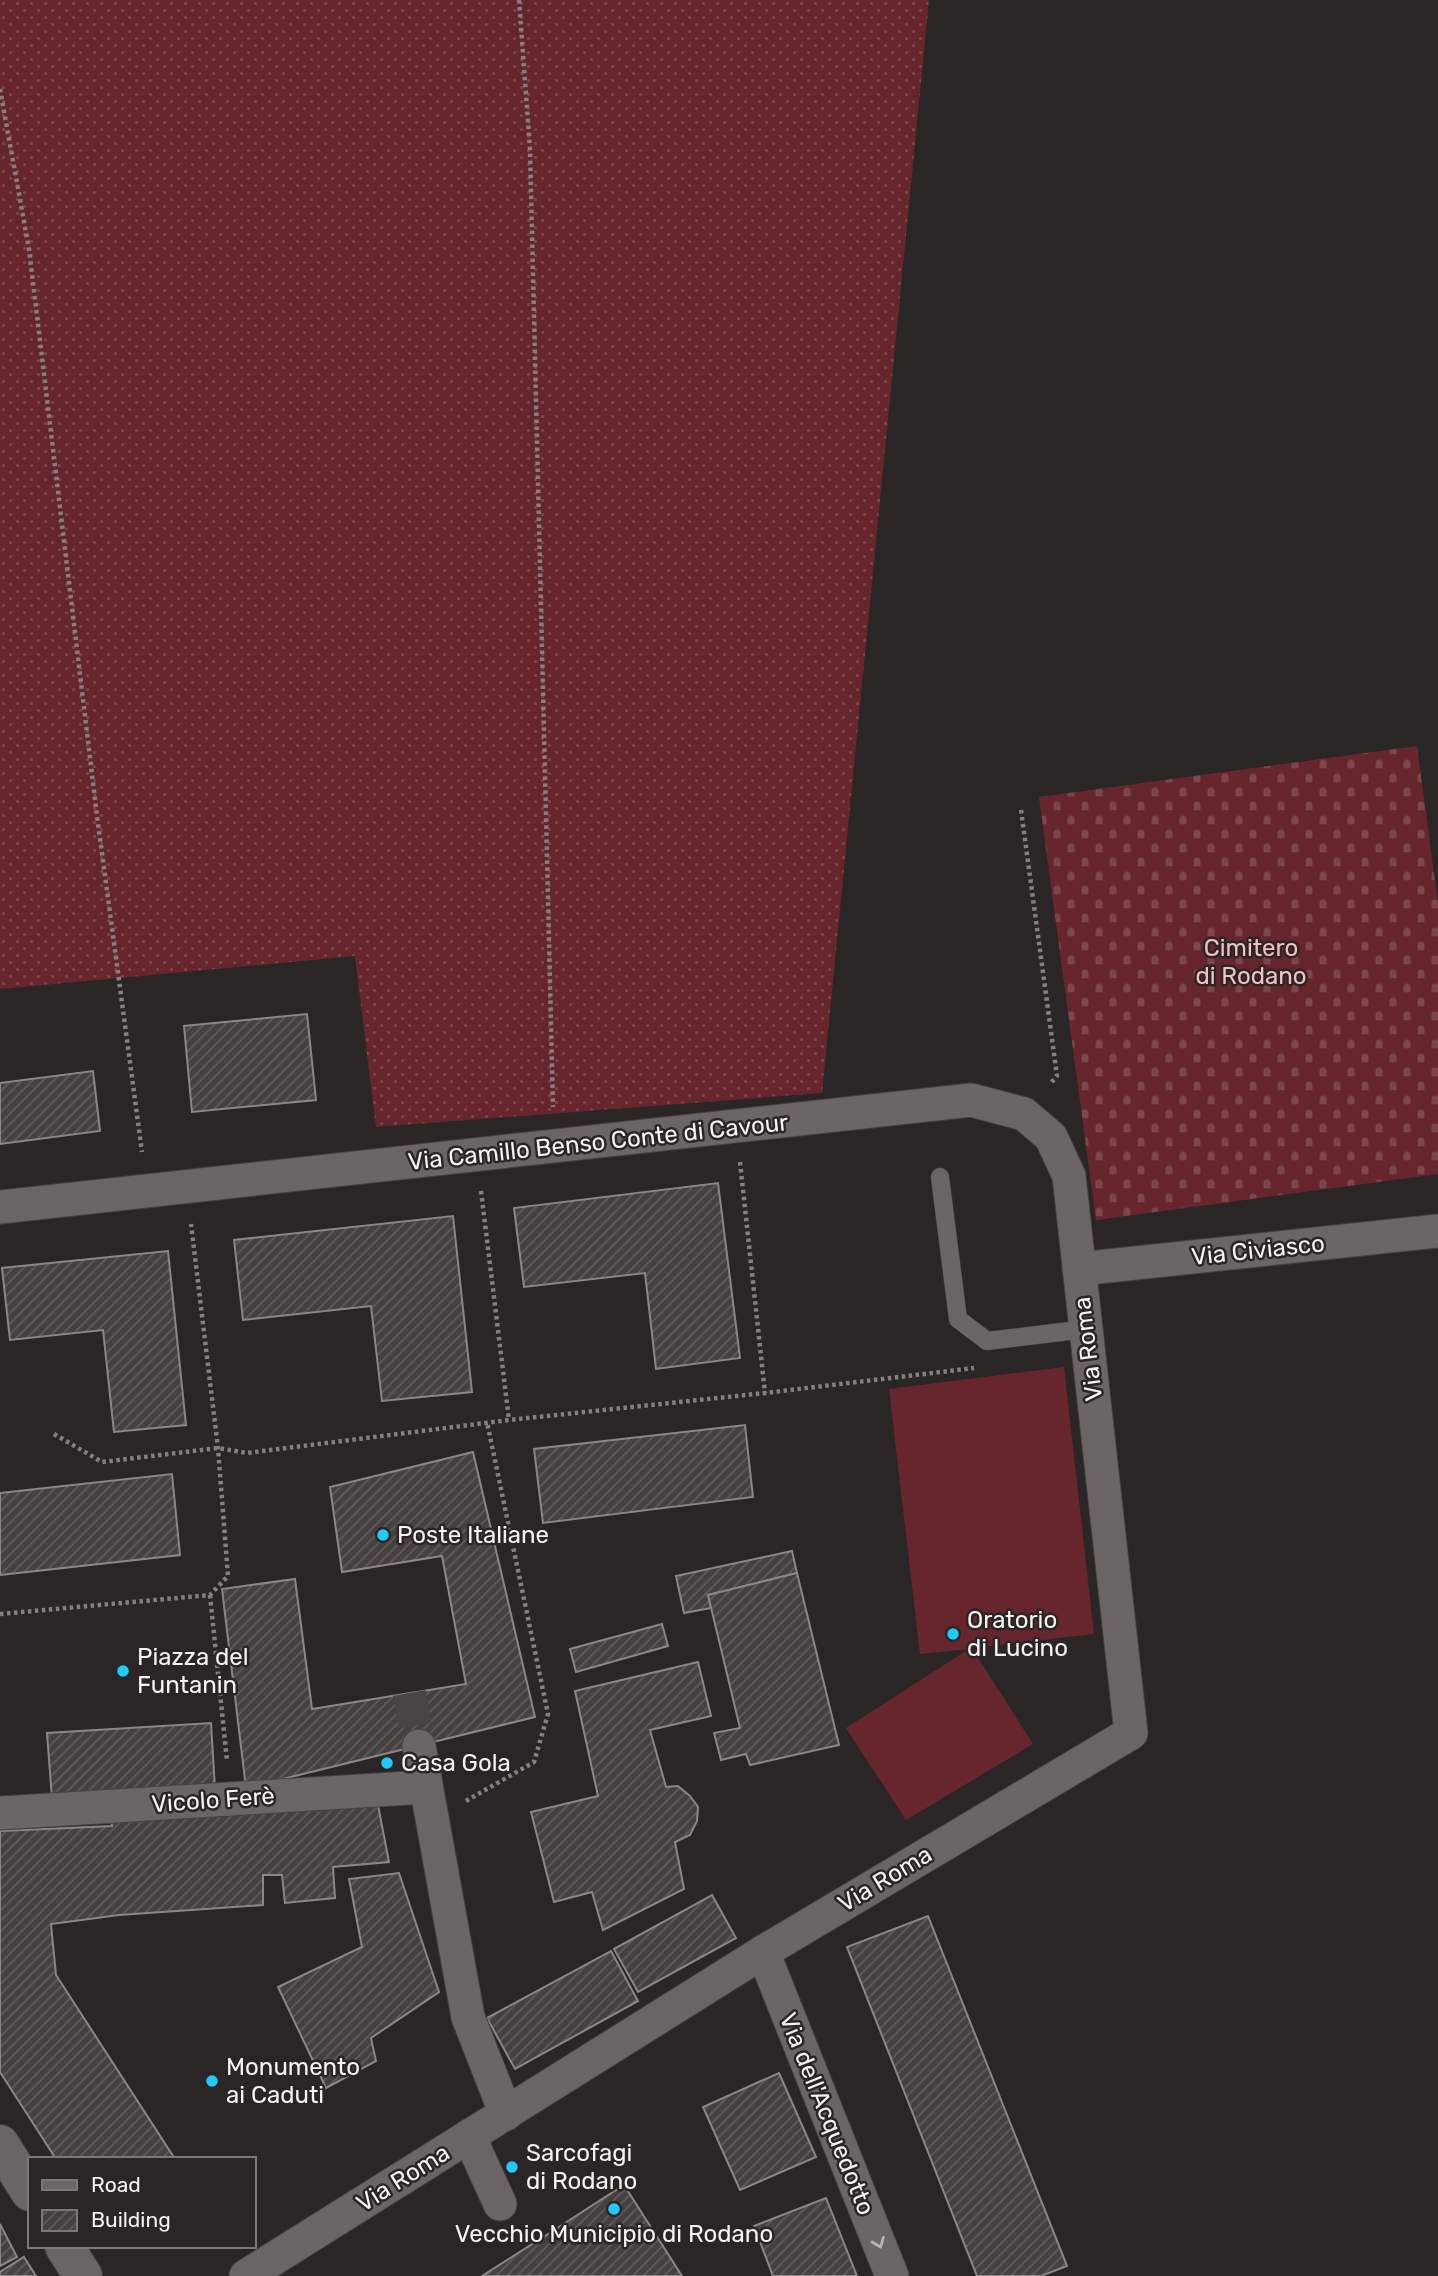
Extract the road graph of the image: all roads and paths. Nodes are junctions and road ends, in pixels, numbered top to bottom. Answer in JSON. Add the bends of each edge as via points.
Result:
{"nodes":[{"id":1,"x":519,"y":0,"type":"edge"},
{"id":2,"x":0,"y":89,"type":"edge"},
{"id":3,"x":1021,"y":810,"type":"dead end"},
{"id":4,"x":1024,"y":1114,"type":"junction"},
{"id":5,"x":736,"y":1126,"type":"junction"},
{"id":6,"x":554,"y":1147,"type":"junction"},
{"id":7,"x":476,"y":1156,"type":"junction"},
{"id":8,"x":940,"y":1177,"type":"dead end"},
{"id":9,"x":186,"y":1187,"type":"junction"},
{"id":10,"x":148,"y":1191,"type":"junction"},
{"id":11,"x":0,"y":1207,"type":"edge"},
{"id":12,"x":1438,"y":1231,"type":"edge"},
{"id":13,"x":1079,"y":1269,"type":"junction"},
{"id":14,"x":1086,"y":1329,"type":"junction"},
{"id":15,"x":981,"y":1367,"type":"dead end"},
{"id":16,"x":765,"y":1393,"type":"junction"},
{"id":17,"x":509,"y":1420,"type":"junction"},
{"id":18,"x":487,"y":1422,"type":"junction"},
{"id":19,"x":54,"y":1434,"type":"dead end"},
{"id":20,"x":218,"y":1448,"type":"junction"},
{"id":21,"x":210,"y":1595,"type":"junction"},
{"id":22,"x":0,"y":1614,"type":"edge"},
{"id":23,"x":419,"y":1746,"type":"tunnel mouth"},
{"id":24,"x":426,"y":1787,"type":"junction"},
{"id":25,"x":231,"y":1798,"type":"junction"},
{"id":26,"x":0,"y":1813,"type":"edge"},
{"id":27,"x":432,"y":1821,"type":"junction"},
{"id":28,"x":763,"y":1952,"type":"junction"},
{"id":29,"x":506,"y":2114,"type":"junction"},
{"id":30,"x":469,"y":2136,"type":"junction"},
{"id":31,"x":0,"y":2144,"type":"edge"},
{"id":32,"x":28,"y":2189,"type":"edge"},
{"id":33,"x":500,"y":2204,"type":"dead end"},
{"id":34,"x":65,"y":2248,"type":"edge"},
{"id":35,"x":83,"y":2276,"type":"edge"},
{"id":36,"x":246,"y":2276,"type":"edge"},
{"id":37,"x":892,"y":2276,"type":"edge"}],
"edges":[{"from":1,"to":6,"type":"path","via":[[530,149]]},
{"from":2,"to":10,"type":"path","via":[[29,249],[97,816]]},
{"from":3,"to":4,"type":"path","via":[[1057,1076]]},
{"from":4,"to":5,"type":"street","name":"Via Camillo Benso Conte di Cavour","via":[[971,1100]]},
{"from":4,"to":13,"type":"street","name":"Via Camillo Benso Conte di Cavour","via":[[1051,1137],[1069,1176]]},
{"from":5,"to":6,"type":"street","name":"Via Camillo Benso Conte di Cavour"},
{"from":5,"to":16,"type":"path"},
{"from":6,"to":7,"type":"street","name":"Via Camillo Benso Conte di Cavour"},
{"from":7,"to":9,"type":"street","name":"Via Camillo Benso Conte di Cavour"},
{"from":7,"to":17,"type":"path"},
{"from":8,"to":14,"type":"lane","via":[[958,1319],[987,1340]]},
{"from":9,"to":10,"type":"street","name":"Via Camillo Benso Conte di Cavour"},
{"from":9,"to":20,"type":"path"},
{"from":10,"to":11,"type":"street","name":"Via Camillo Benso Conte di Cavour"},
{"from":12,"to":13,"type":"street","name":"Via Civiasco"},
{"from":13,"to":14,"type":"street","name":"Via Roma"},
{"from":14,"to":28,"type":"street","name":"Via Roma","via":[[1131,1732]]},
{"from":15,"to":16,"type":"path"},
{"from":16,"to":17,"type":"path"},
{"from":17,"to":18,"type":"path"},
{"from":18,"to":20,"type":"path","via":[[247,1453]]},
{"from":18,"to":27,"type":"path","via":[[548,1714],[534,1762]]},
{"from":19,"to":20,"type":"path","via":[[102,1462]]},
{"from":20,"to":21,"type":"path","via":[[228,1576]]},
{"from":21,"to":22,"type":"path"},
{"from":21,"to":25,"type":"path"},
{"from":23,"to":24,"type":"street"},
{"from":24,"to":25,"type":"street","name":"Vicolo Ferè"},
{"from":24,"to":27,"type":"street"},
{"from":25,"to":26,"type":"street","name":"Vicolo Ferè"},
{"from":27,"to":29,"type":"street","via":[[468,2017]]},
{"from":28,"to":29,"type":"street","name":"Via Roma"},
{"from":28,"to":37,"type":"street","name":"Via dell'Acquedotto","one_way":true},
{"from":29,"to":30,"type":"street","name":"Via Roma"},
{"from":30,"to":33,"type":"street"},
{"from":30,"to":36,"type":"street","name":"Via Roma"},
{"from":31,"to":32,"type":"street"},
{"from":34,"to":35,"type":"street"}]}
